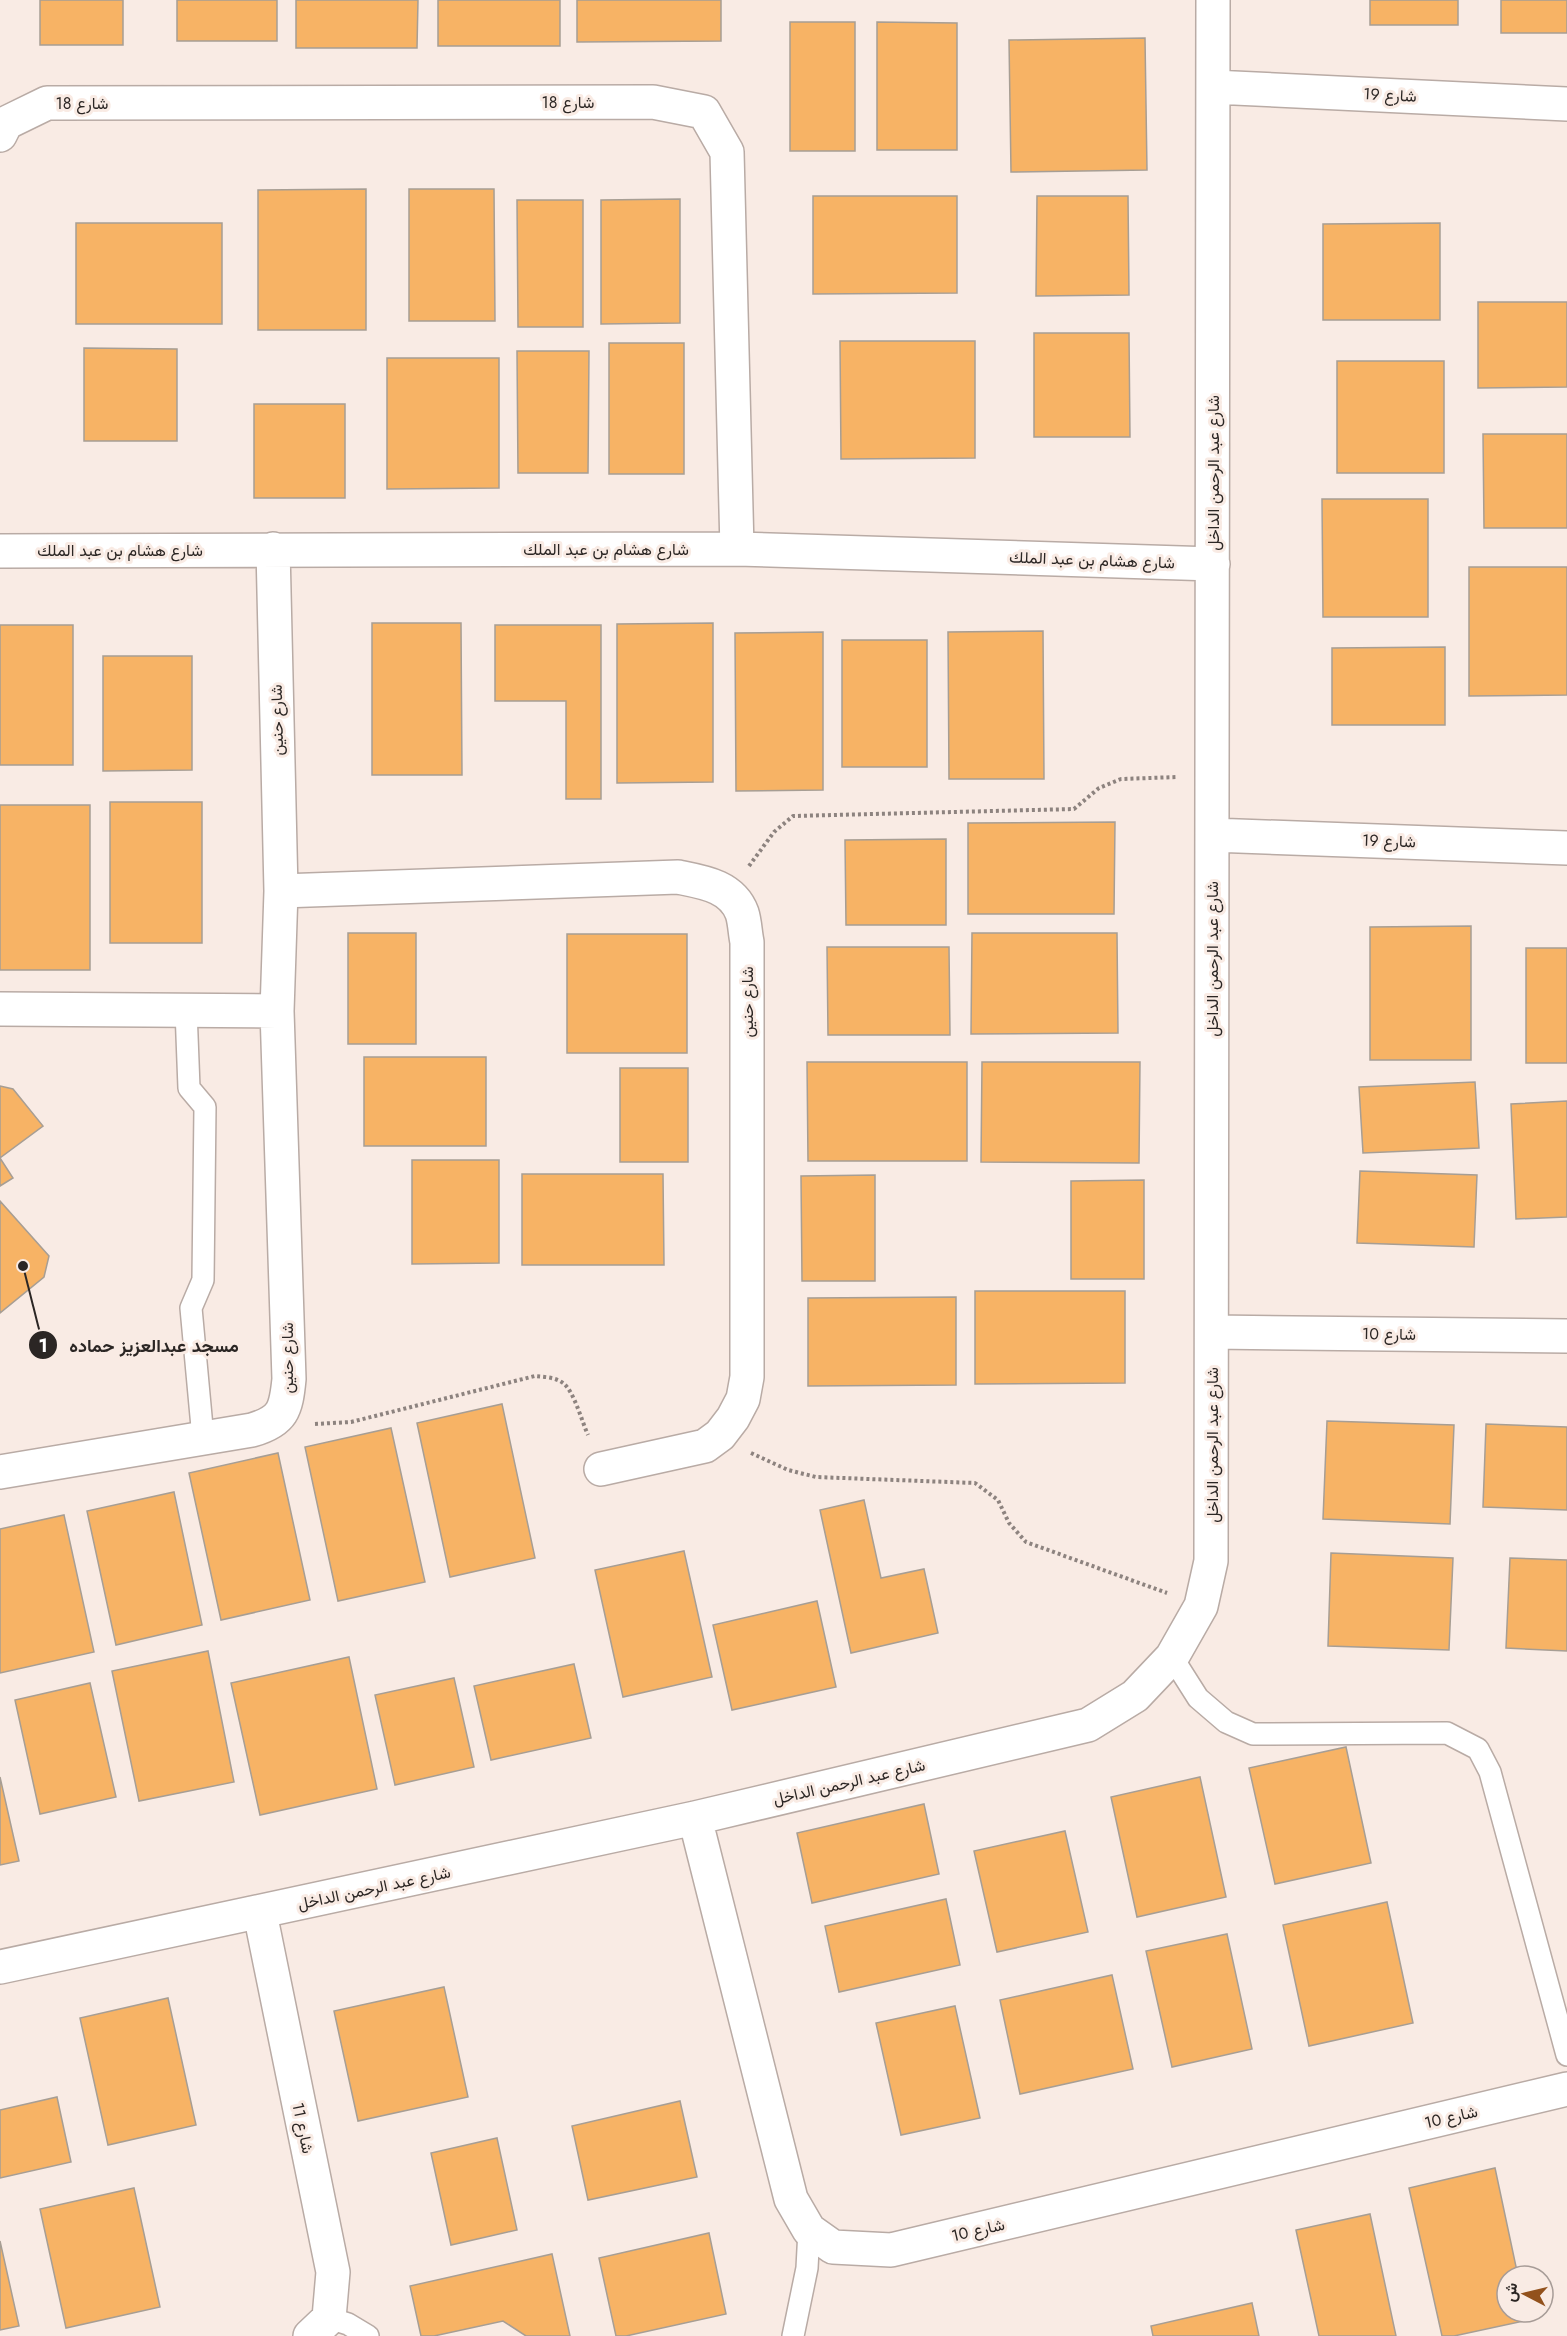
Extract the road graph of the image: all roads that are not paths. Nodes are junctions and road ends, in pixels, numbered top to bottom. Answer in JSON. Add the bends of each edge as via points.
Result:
{"nodes":[{"id":1,"x":1213,"y":0,"type":"edge"},
{"id":2,"x":1213,"y":87,"type":"junction"},
{"id":3,"x":1567,"y":104,"type":"edge"},
{"id":4,"x":0,"y":135,"type":"edge"},
{"id":5,"x":273,"y":549,"type":"junction"},
{"id":6,"x":737,"y":549,"type":"junction"},
{"id":7,"x":0,"y":551,"type":"edge"},
{"id":8,"x":1213,"y":564,"type":"junction"},
{"id":9,"x":1212,"y":835,"type":"junction"},
{"id":10,"x":1567,"y":848,"type":"edge"},
{"id":11,"x":281,"y":891,"type":"junction"},
{"id":12,"x":0,"y":1009,"type":"edge"},
{"id":13,"x":186,"y":1010,"type":"junction"},
{"id":14,"x":277,"y":1011,"type":"junction"},
{"id":15,"x":1212,"y":1332,"type":"junction"},
{"id":16,"x":1567,"y":1336,"type":"edge"},
{"id":17,"x":203,"y":1438,"type":"junction"},
{"id":18,"x":601,"y":1469,"type":"road end"},
{"id":19,"x":0,"y":1472,"type":"edge"},
{"id":20,"x":1172,"y":1657,"type":"junction"},
{"id":21,"x":695,"y":1818,"type":"junction"},
{"id":22,"x":260,"y":1913,"type":"junction"},
{"id":23,"x":0,"y":1967,"type":"edge"},
{"id":24,"x":1567,"y":2055,"type":"edge"},
{"id":25,"x":1567,"y":2089,"type":"edge"},
{"id":26,"x":809,"y":2230,"type":"junction"},
{"id":27,"x":320,"y":2327,"type":"edge"},
{"id":28,"x":368,"y":2336,"type":"edge"},
{"id":29,"x":793,"y":2336,"type":"edge"}],
"edges":[{"from":1,"to":2,"type":"street","name":"شارع عبد الرحمن الداخل"},
{"from":2,"to":3,"type":"street","name":"شارع 19"},
{"from":2,"to":8,"type":"street","name":"شارع عبد الرحمن الداخل"},
{"from":4,"to":6,"type":"street","name":"شارع 18","via":[[6,123],[46,104],[653,102],[704,112],[727,152]]},
{"from":5,"to":6,"type":"street","name":"شارع هشام بن عبد الملك"},
{"from":5,"to":7,"type":"street","name":"شارع هشام بن عبد الملك"},
{"from":5,"to":11,"type":"street","name":"شارع حنين"},
{"from":6,"to":8,"type":"street","name":"شارع هشام بن عبد الملك"},
{"from":8,"to":9,"type":"street","name":"شارع عبد الرحمن الداخل"},
{"from":9,"to":10,"type":"street","name":"شارع 19"},
{"from":9,"to":15,"type":"street","name":"شارع عبد الرحمن الداخل"},
{"from":11,"to":14,"type":"street","name":"شارع حنين"},
{"from":11,"to":18,"type":"street","name":"شارع حنين","via":[[678,877],[727,891],[742,912],[747,942],[747,1377],[743,1398],[720,1435],[705,1446]]},
{"from":12,"to":13,"type":"street"},
{"from":13,"to":14,"type":"street"},
{"from":13,"to":17,"type":"lane","via":[[189,1088],[206,1107],[203,1280],[191,1308]]},
{"from":14,"to":17,"type":"street","name":"شارع حنين","via":[[289,1379],[286,1403],[279,1418],[268,1426]]},
{"from":15,"to":16,"type":"street","name":"شارع 10"},
{"from":15,"to":20,"type":"street","name":"شارع عبد الرحمن الداخل","via":[[1211,1561],[1201,1606]]},
{"from":17,"to":19,"type":"street","name":"شارع حنين"},
{"from":20,"to":21,"type":"street","name":"شارع عبد الرحمن الداخل","via":[[1135,1696],[1088,1725]]},
{"from":20,"to":24,"type":"lane","via":[[1198,1698],[1226,1722],[1253,1734],[1447,1733],[1478,1749],[1490,1772]]},
{"from":21,"to":22,"type":"street","name":"شارع عبد الرحمن الداخل"},
{"from":21,"to":26,"type":"street","name":"شارع 10","via":[[791,2199]]},
{"from":22,"to":23,"type":"street","name":"شارع عبد الرحمن الداخل"},
{"from":22,"to":27,"type":"street","name":"شارع 11","via":[[333,2272]]},
{"from":25,"to":26,"type":"street","name":"شارع 10","via":[[891,2250],[833,2247]]},
{"from":26,"to":29,"type":"lane","via":[[807,2268]]},
{"from":27,"to":28,"type":"lane","via":[[348,2324]]}]}
